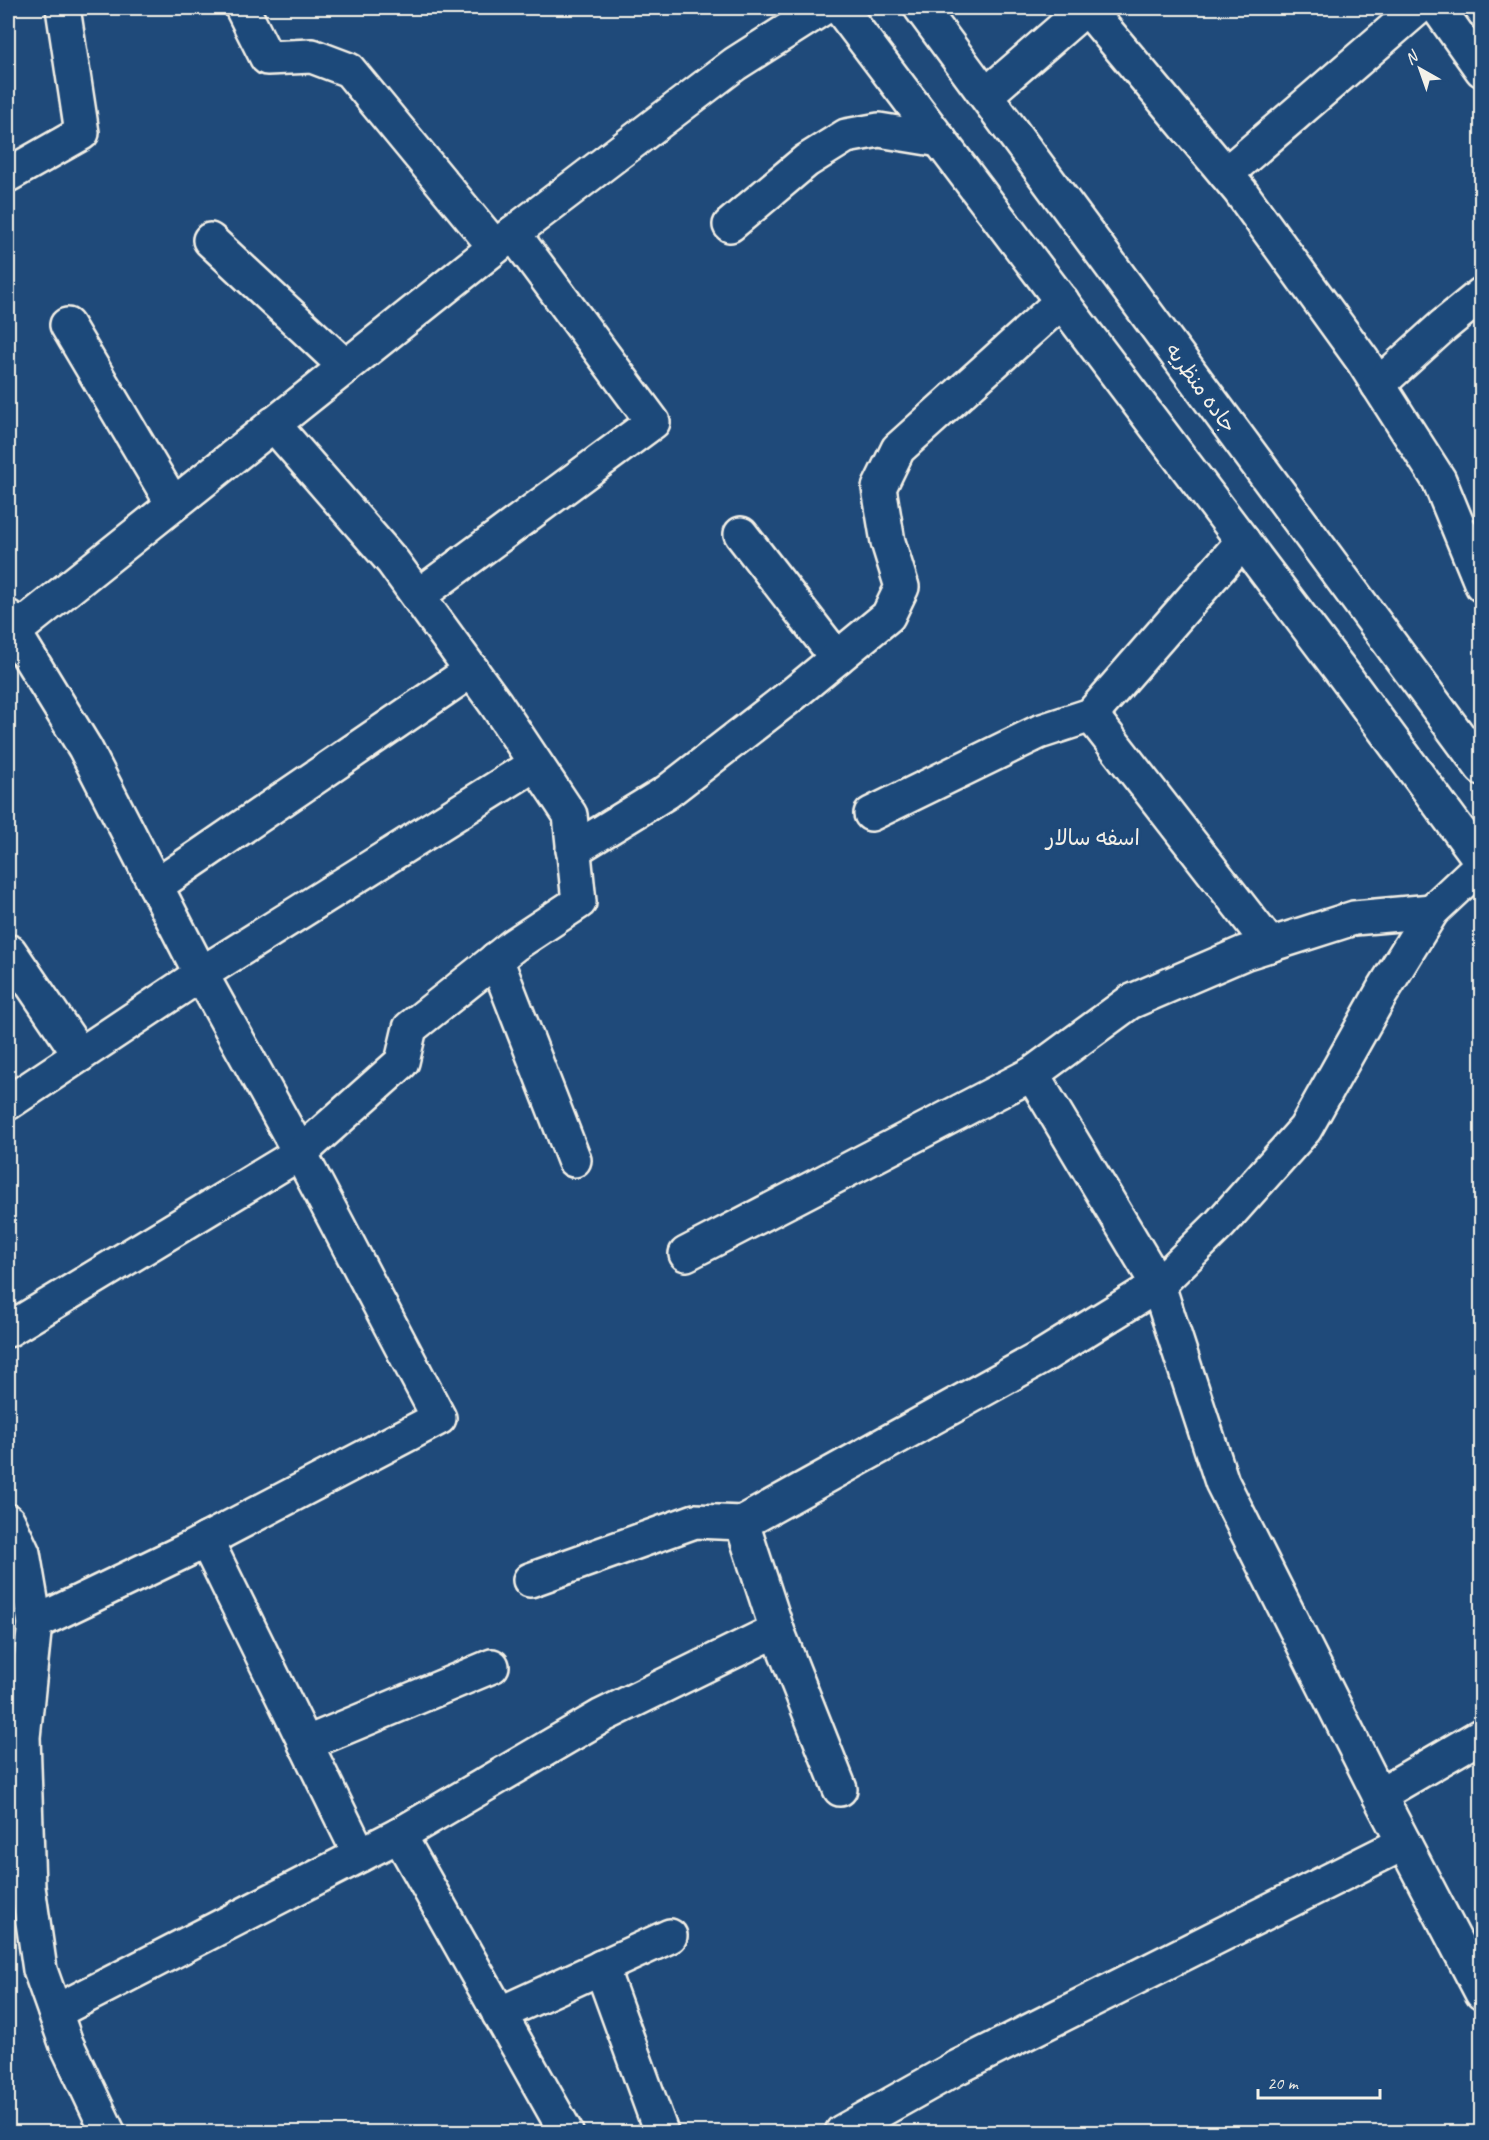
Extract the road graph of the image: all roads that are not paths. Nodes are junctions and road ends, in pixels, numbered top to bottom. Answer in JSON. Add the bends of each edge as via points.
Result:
{"nodes":[{"id":1,"x":63,"y":8,"type":"edge"},
{"id":2,"x":242,"y":8,"type":"edge"},
{"id":3,"x":823,"y":8,"type":"edge"},
{"id":4,"x":840,"y":8,"type":"edge"},
{"id":5,"x":921,"y":8,"type":"edge"},
{"id":6,"x":1087,"y":8,"type":"edge"},
{"id":7,"x":1418,"y":8,"type":"edge"},
{"id":8,"x":1438,"y":8,"type":"edge"},
{"id":9,"x":1482,"y":70,"type":"edge"},
{"id":10,"x":986,"y":95,"type":"junction"},
{"id":11,"x":940,"y":140,"type":"junction"},
{"id":12,"x":1226,"y":174,"type":"junction"},
{"id":13,"x":8,"y":175,"type":"edge"},
{"id":14,"x":730,"y":225,"type":"dead end"},
{"id":15,"x":210,"y":240,"type":"dead end"},
{"id":16,"x":504,"y":240,"type":"junction"},
{"id":17,"x":1482,"y":294,"type":"edge"},
{"id":18,"x":1062,"y":302,"type":"junction"},
{"id":19,"x":67,"y":325,"type":"dead end"},
{"id":20,"x":345,"y":366,"type":"junction"},
{"id":21,"x":1378,"y":385,"type":"junction"},
{"id":22,"x":273,"y":423,"type":"junction"},
{"id":23,"x":173,"y":504,"type":"junction"},
{"id":24,"x":741,"y":534,"type":"dead end"},
{"id":25,"x":1243,"y":541,"type":"junction"},
{"id":26,"x":1482,"y":585,"type":"edge"},
{"id":27,"x":418,"y":596,"type":"junction"},
{"id":28,"x":10,"y":627,"type":"edge"},
{"id":29,"x":837,"y":658,"type":"junction"},
{"id":30,"x":471,"y":670,"type":"junction"},
{"id":31,"x":1090,"y":715,"type":"junction"},
{"id":32,"x":535,"y":764,"type":"junction"},
{"id":33,"x":1482,"y":768,"type":"edge"},
{"id":34,"x":871,"y":814,"type":"dead end"},
{"id":35,"x":573,"y":850,"type":"junction"},
{"id":36,"x":1482,"y":863,"type":"edge"},
{"id":37,"x":156,"y":886,"type":"junction"},
{"id":38,"x":1432,"y":911,"type":"junction"},
{"id":39,"x":1270,"y":945,"type":"junction"},
{"id":40,"x":8,"y":953,"type":"edge"},
{"id":41,"x":496,"y":958,"type":"junction"},
{"id":42,"x":201,"y":974,"type":"junction"},
{"id":43,"x":80,"y":1055,"type":"junction"},
{"id":44,"x":1032,"y":1074,"type":"junction"},
{"id":45,"x":8,"y":1103,"type":"edge"},
{"id":46,"x":300,"y":1153,"type":"junction"},
{"id":47,"x":574,"y":1160,"type":"dead end"},
{"id":48,"x":686,"y":1254,"type":"dead end"},
{"id":49,"x":1158,"y":1285,"type":"junction"},
{"id":50,"x":8,"y":1330,"type":"edge"},
{"id":51,"x":8,"y":1521,"type":"edge"},
{"id":52,"x":742,"y":1522,"type":"junction"},
{"id":53,"x":206,"y":1540,"type":"junction"},
{"id":54,"x":530,"y":1580,"type":"dead end"},
{"id":55,"x":35,"y":1623,"type":"junction"},
{"id":56,"x":777,"y":1630,"type":"junction"},
{"id":57,"x":492,"y":1666,"type":"dead end"},
{"id":58,"x":1482,"y":1735,"type":"edge"},
{"id":59,"x":305,"y":1744,"type":"junction"},
{"id":60,"x":840,"y":1789,"type":"dead end"},
{"id":61,"x":1379,"y":1795,"type":"junction"},
{"id":62,"x":399,"y":1835,"type":"junction"},
{"id":63,"x":1404,"y":1843,"type":"junction"},
{"id":64,"x":360,"y":1855,"type":"junction"},
{"id":65,"x":670,"y":1936,"type":"dead end"},
{"id":66,"x":601,"y":1967,"type":"junction"},
{"id":67,"x":1482,"y":1993,"type":"edge"},
{"id":68,"x":55,"y":2012,"type":"junction"},
{"id":69,"x":499,"y":2014,"type":"junction"},
{"id":70,"x":108,"y":2133,"type":"edge"},
{"id":71,"x":566,"y":2133,"type":"edge"},
{"id":72,"x":661,"y":2133,"type":"edge"},
{"id":73,"x":842,"y":2133,"type":"edge"}],
"edges":[{"from":1,"to":13,"type":"street","via":[[82,133]]},
{"from":2,"to":16,"type":"street","via":[[267,58],[312,56],[349,70]]},
{"from":3,"to":16,"type":"street","via":[[735,64]]},
{"from":4,"to":11,"type":"street"},
{"from":5,"to":10,"type":"street","name":"جاده منظریه"},
{"from":6,"to":10,"type":"street"},
{"from":6,"to":12,"type":"street"},
{"from":7,"to":12,"type":"street"},
{"from":8,"to":9,"type":"street"},
{"from":10,"to":33,"type":"street","name":"جاده منظریه"},
{"from":11,"to":14,"type":"street","via":[[879,130],[846,136],[806,161]]},
{"from":11,"to":18,"type":"street"},
{"from":12,"to":21,"type":"street"},
{"from":15,"to":20,"type":"street"},
{"from":16,"to":20,"type":"street"},
{"from":16,"to":27,"type":"street","via":[[653,422]]},
{"from":17,"to":21,"type":"street"},
{"from":18,"to":25,"type":"street"},
{"from":18,"to":29,"type":"street","via":[[898,448],[879,488],[888,542],[902,587],[888,616]]},
{"from":19,"to":23,"type":"street"},
{"from":20,"to":22,"type":"street"},
{"from":21,"to":26,"type":"street","via":[[1439,480]]},
{"from":22,"to":23,"type":"street"},
{"from":22,"to":27,"type":"street"},
{"from":23,"to":28,"type":"street"},
{"from":24,"to":29,"type":"street"},
{"from":25,"to":31,"type":"street"},
{"from":25,"to":36,"type":"street"},
{"from":27,"to":30,"type":"street"},
{"from":28,"to":37,"type":"street","via":[[85,748]]},
{"from":29,"to":35,"type":"street","via":[[667,792]]},
{"from":30,"to":32,"type":"street"},
{"from":30,"to":37,"type":"street"},
{"from":31,"to":34,"type":"street","via":[[1039,732]]},
{"from":31,"to":39,"type":"street"},
{"from":32,"to":35,"type":"street","via":[[570,816]]},
{"from":32,"to":42,"type":"street"},
{"from":35,"to":41,"type":"street","via":[[579,902]]},
{"from":36,"to":38,"type":"street"},
{"from":37,"to":42,"type":"street"},
{"from":38,"to":39,"type":"street","via":[[1354,918]]},
{"from":38,"to":49,"type":"street","via":[[1305,1129],[1220,1224]]},
{"from":39,"to":44,"type":"street","via":[[1244,952],[1130,1002]]},
{"from":40,"to":43,"type":"street"},
{"from":41,"to":46,"type":"street","via":[[410,1028],[402,1062]]},
{"from":41,"to":47,"type":"street"},
{"from":42,"to":43,"type":"street"},
{"from":42,"to":46,"type":"street"},
{"from":43,"to":45,"type":"street"},
{"from":44,"to":48,"type":"street"},
{"from":44,"to":49,"type":"street"},
{"from":46,"to":50,"type":"street"},
{"from":46,"to":53,"type":"street","via":[[439,1418]]},
{"from":49,"to":52,"type":"street","via":[[1040,1358]]},
{"from":49,"to":61,"type":"street","via":[[1222,1482]]},
{"from":51,"to":55,"type":"street","via":[[23,1553]]},
{"from":52,"to":54,"type":"street","via":[[695,1521]]},
{"from":52,"to":56,"type":"street"},
{"from":53,"to":55,"type":"street"},
{"from":53,"to":59,"type":"street"},
{"from":55,"to":68,"type":"street","via":[[23,1737],[28,1887],[40,1970]]},
{"from":56,"to":60,"type":"street"},
{"from":56,"to":62,"type":"street","via":[[602,1716]]},
{"from":57,"to":59,"type":"street"},
{"from":58,"to":61,"type":"street"},
{"from":59,"to":64,"type":"street"},
{"from":61,"to":63,"type":"street"},
{"from":62,"to":64,"type":"street"},
{"from":62,"to":69,"type":"street"},
{"from":63,"to":67,"type":"street"},
{"from":63,"to":73,"type":"street","via":[[956,2068]]},
{"from":64,"to":68,"type":"street"},
{"from":65,"to":66,"type":"street"},
{"from":66,"to":69,"type":"street"},
{"from":66,"to":72,"type":"street"},
{"from":68,"to":70,"type":"street"},
{"from":69,"to":71,"type":"street"}]}
